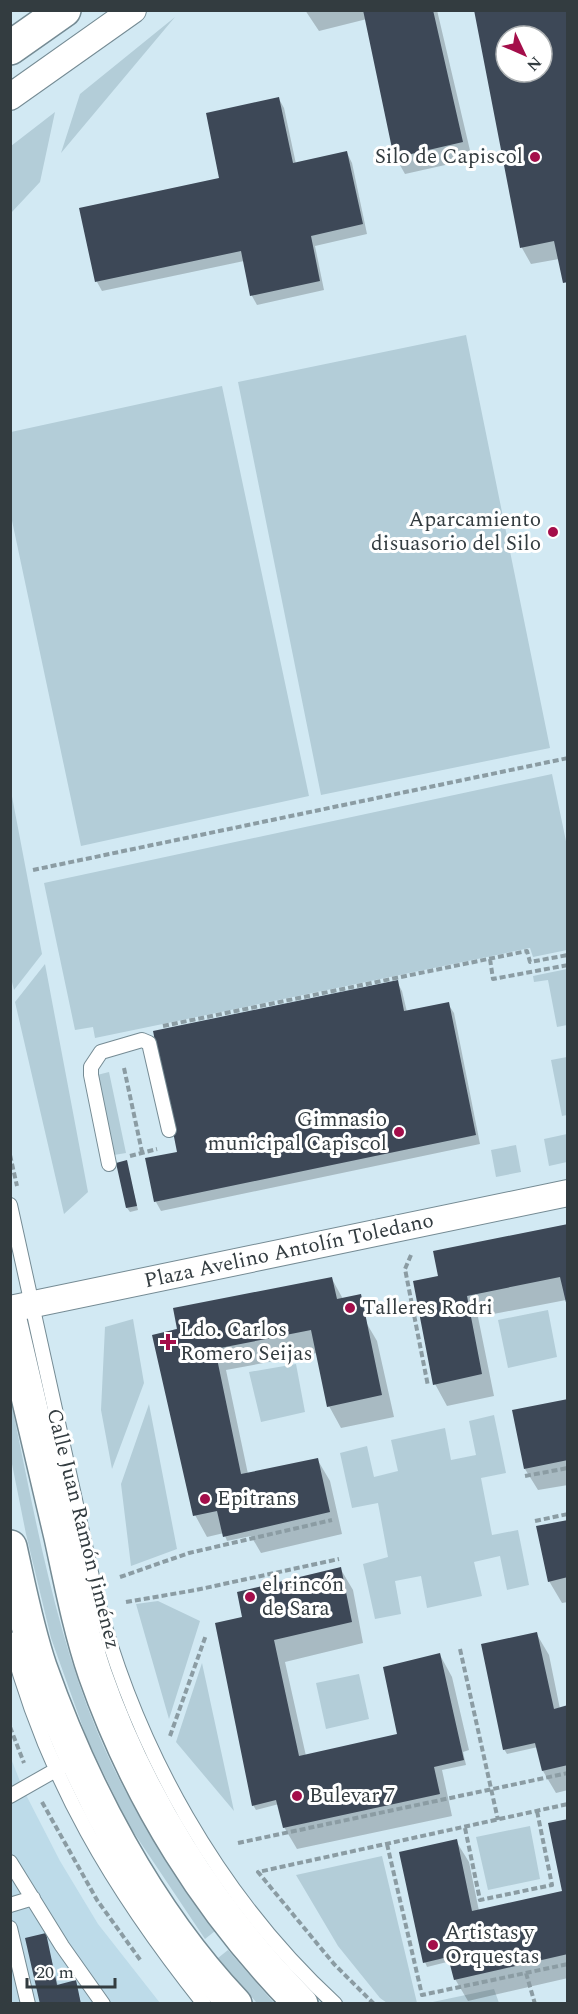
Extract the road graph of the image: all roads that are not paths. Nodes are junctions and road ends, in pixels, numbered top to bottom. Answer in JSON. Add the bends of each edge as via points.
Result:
{"nodes":[{"id":1,"x":64,"y":10,"type":"edge"},
{"id":2,"x":133,"y":10,"type":"edge"},
{"id":3,"x":10,"y":48,"type":"edge"},
{"id":4,"x":10,"y":97,"type":"edge"},
{"id":5,"x":169,"y":1130,"type":"dead end"},
{"id":6,"x":109,"y":1164,"type":"dead end"},
{"id":7,"x":567,"y":1193,"type":"edge"},
{"id":8,"x":10,"y":1205,"type":"edge"},
{"id":9,"x":18,"y":1311,"type":"edge"},
{"id":10,"x":10,"y":1547,"type":"edge"},
{"id":11,"x":10,"y":1639,"type":"edge"},
{"id":12,"x":66,"y":1765,"type":"junction"},
{"id":13,"x":10,"y":1796,"type":"edge"},
{"id":14,"x":10,"y":1862,"type":"edge"},
{"id":15,"x":33,"y":1898,"type":"junction"},
{"id":16,"x":10,"y":1905,"type":"edge"},
{"id":17,"x":10,"y":1928,"type":"edge"},
{"id":18,"x":223,"y":2002,"type":"edge"},
{"id":19,"x":28,"y":2004,"type":"edge"},
{"id":20,"x":103,"y":2004,"type":"edge"},
{"id":21,"x":301,"y":2004,"type":"edge"},
{"id":22,"x":335,"y":2004,"type":"edge"}],
"edges":[{"from":1,"to":3,"type":"main road"},
{"from":2,"to":4,"type":"street"},
{"from":5,"to":6,"type":"lane","via":[[152,1047],[142,1040],[101,1052],[91,1067],[91,1076]]},
{"from":7,"to":9,"type":"street","name":"Plaza Avelino Antolín Toledano"},
{"from":8,"to":9,"type":"lane","name":"Calle Juan Ramón Jiménez"},
{"from":9,"to":21,"type":"main road","name":"Calle Juan Ramón Jiménez","via":[[75,1600],[95,1674],[149,1802],[236,1929]]},
{"from":9,"to":22,"type":"lane","name":"Calle Juan Ramón Jiménez","via":[[106,1637],[149,1747],[199,1835],[254,1916]]},
{"from":10,"to":12,"type":"main road"},
{"from":11,"to":12,"type":"lane","via":[[19,1673]]},
{"from":12,"to":13,"type":"lane"},
{"from":12,"to":18,"type":"main road"},
{"from":14,"to":15,"type":"lane"},
{"from":15,"to":16,"type":"lane"},
{"from":15,"to":20,"type":"lane"},
{"from":17,"to":19,"type":"lane"}]}
